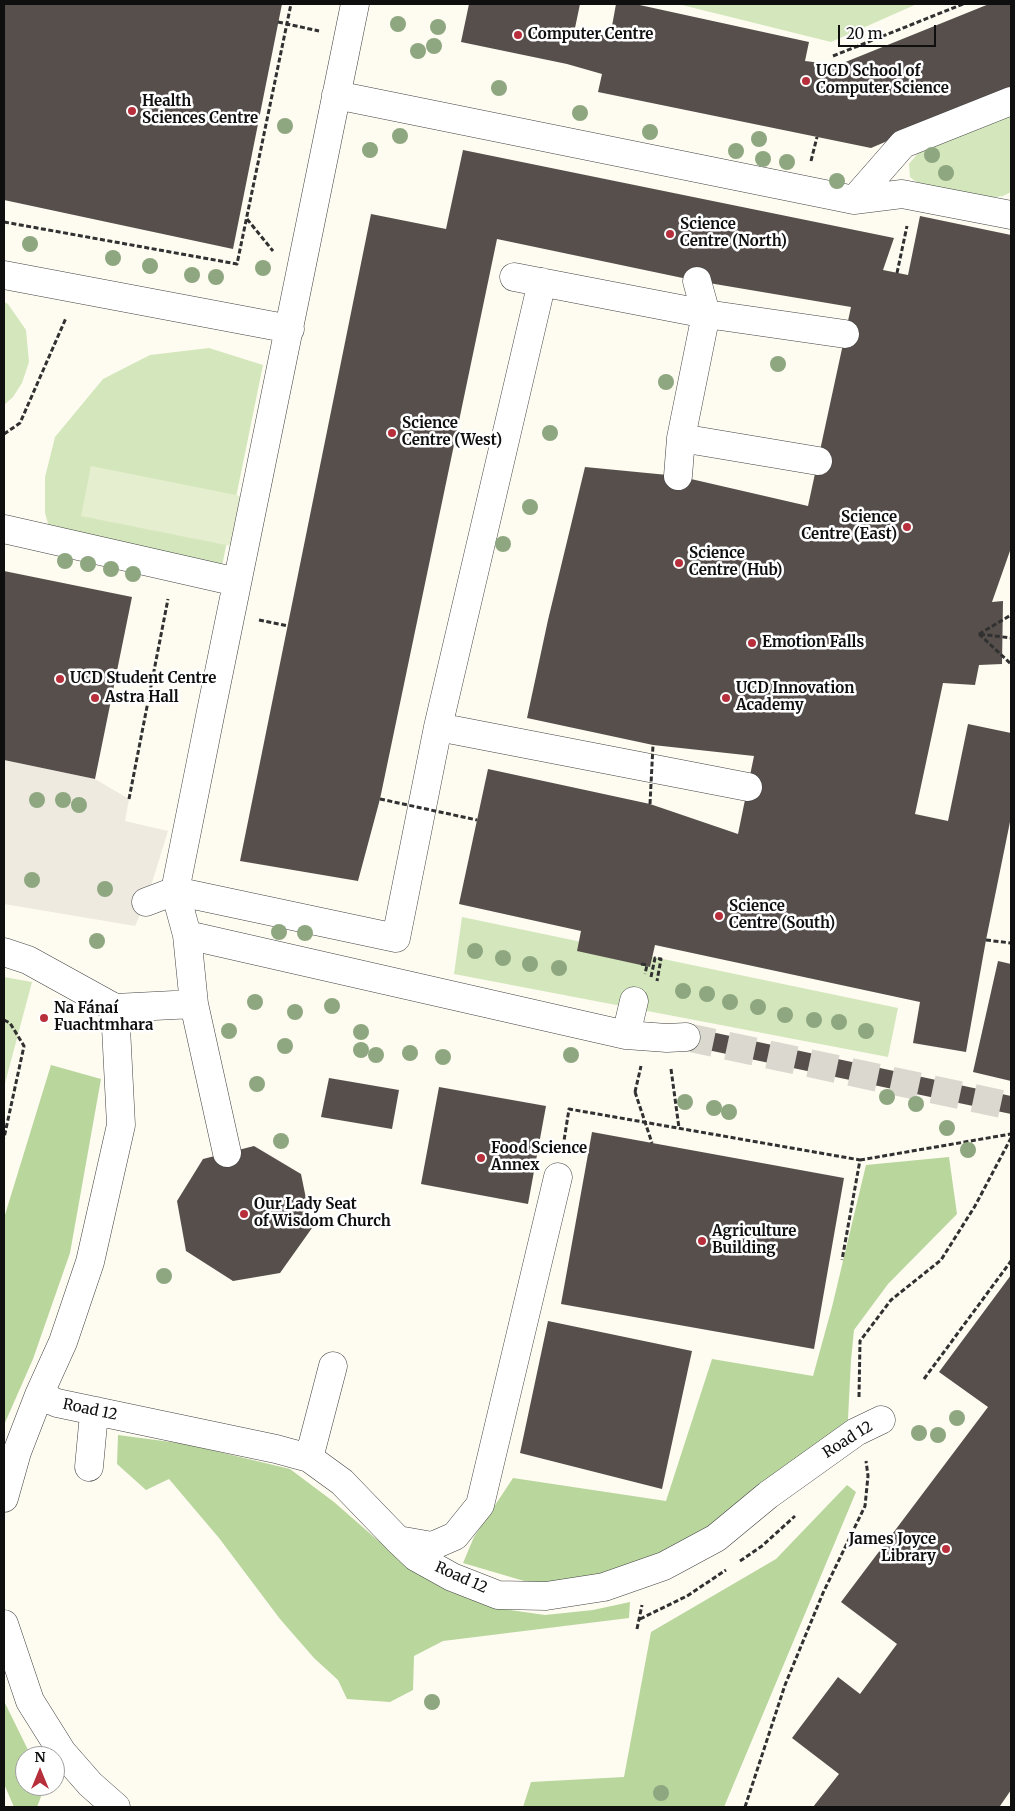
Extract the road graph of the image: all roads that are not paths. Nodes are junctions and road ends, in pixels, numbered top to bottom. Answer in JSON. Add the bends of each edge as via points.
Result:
{"nodes":[{"id":1,"x":355,"y":4,"type":"edge"},
{"id":2,"x":336,"y":95,"type":"junction"},
{"id":3,"x":1011,"y":101,"type":"edge"},
{"id":4,"x":854,"y":200,"type":"junction"},
{"id":5,"x":1011,"y":214,"type":"edge"},
{"id":6,"x":4,"y":275,"type":"edge"},
{"id":7,"x":514,"y":277,"type":"dead end"},
{"id":8,"x":697,"y":281,"type":"dead end"},
{"id":9,"x":542,"y":282,"type":"junction"},
{"id":10,"x":706,"y":314,"type":"junction"},
{"id":11,"x":290,"y":329,"type":"junction"},
{"id":12,"x":845,"y":334,"type":"dead end"},
{"id":13,"x":681,"y":438,"type":"junction"},
{"id":14,"x":818,"y":461,"type":"dead end"},
{"id":15,"x":678,"y":476,"type":"dead end"},
{"id":16,"x":4,"y":529,"type":"edge"},
{"id":17,"x":236,"y":582,"type":"junction"},
{"id":18,"x":438,"y":727,"type":"junction"},
{"id":19,"x":748,"y":787,"type":"dead end"},
{"id":20,"x":175,"y":891,"type":"junction"},
{"id":21,"x":146,"y":902,"type":"dead end"},
{"id":22,"x":187,"y":935,"type":"junction"},
{"id":23,"x":4,"y":952,"type":"edge"},
{"id":24,"x":634,"y":1001,"type":"dead end"},
{"id":25,"x":194,"y":1004,"type":"junction"},
{"id":26,"x":115,"y":1008,"type":"junction"},
{"id":27,"x":626,"y":1035,"type":"junction"},
{"id":28,"x":686,"y":1036,"type":"tunnel mouth"},
{"id":29,"x":226,"y":1153,"type":"dead end"},
{"id":30,"x":558,"y":1177,"type":"road end"},
{"id":31,"x":333,"y":1366,"type":"dead end"},
{"id":32,"x":39,"y":1395,"type":"junction"},
{"id":33,"x":96,"y":1411,"type":"junction"},
{"id":34,"x":881,"y":1420,"type":"dead end"},
{"id":35,"x":309,"y":1458,"type":"junction"},
{"id":36,"x":89,"y":1467,"type":"dead end"},
{"id":37,"x":4,"y":1498,"type":"edge"},
{"id":38,"x":398,"y":1540,"type":"junction"},
{"id":39,"x":4,"y":1624,"type":"edge"},
{"id":40,"x":116,"y":1807,"type":"edge"}],
"edges":[{"from":1,"to":2,"type":"street"},
{"from":2,"to":4,"type":"street"},
{"from":2,"to":11,"type":"street"},
{"from":3,"to":4,"type":"street","via":[[903,144]]},
{"from":4,"to":5,"type":"street","via":[[902,194]]},
{"from":6,"to":11,"type":"street"},
{"from":7,"to":9,"type":"street"},
{"from":8,"to":10,"type":"street"},
{"from":9,"to":10,"type":"street"},
{"from":9,"to":18,"type":"street"},
{"from":10,"to":12,"type":"street"},
{"from":10,"to":13,"type":"street"},
{"from":11,"to":17,"type":"street"},
{"from":13,"to":14,"type":"street"},
{"from":13,"to":15,"type":"street"},
{"from":16,"to":17,"type":"street"},
{"from":17,"to":20,"type":"street"},
{"from":18,"to":19,"type":"street"},
{"from":18,"to":20,"type":"street","via":[[396,938]]},
{"from":20,"to":21,"type":"street"},
{"from":20,"to":22,"type":"street"},
{"from":22,"to":25,"type":"street"},
{"from":22,"to":27,"type":"street"},
{"from":23,"to":26,"type":"street","via":[[28,960]]},
{"from":24,"to":27,"type":"street"},
{"from":25,"to":26,"type":"street"},
{"from":25,"to":29,"type":"street"},
{"from":26,"to":32,"type":"street","via":[[121,1125],[90,1262],[63,1342]]},
{"from":27,"to":28,"type":"street"},
{"from":30,"to":38,"type":"street","via":[[480,1505],[455,1536],[432,1546]]},
{"from":31,"to":35,"type":"street"},
{"from":32,"to":33,"type":"street","name":"Road 12","via":[[57,1403]]},
{"from":32,"to":37,"type":"street"},
{"from":33,"to":35,"type":"street","name":"Road 12"},
{"from":33,"to":36,"type":"street"},
{"from":34,"to":38,"type":"street","name":"Road 12","via":[[856,1432],[768,1495],[716,1538],[664,1566],[604,1587],[546,1596],[498,1594],[452,1577],[416,1557]]},
{"from":35,"to":38,"type":"street","name":"Road 12","via":[[342,1482]]},
{"from":39,"to":40,"type":"street","via":[[30,1700],[39,1715],[62,1752]]}]}
